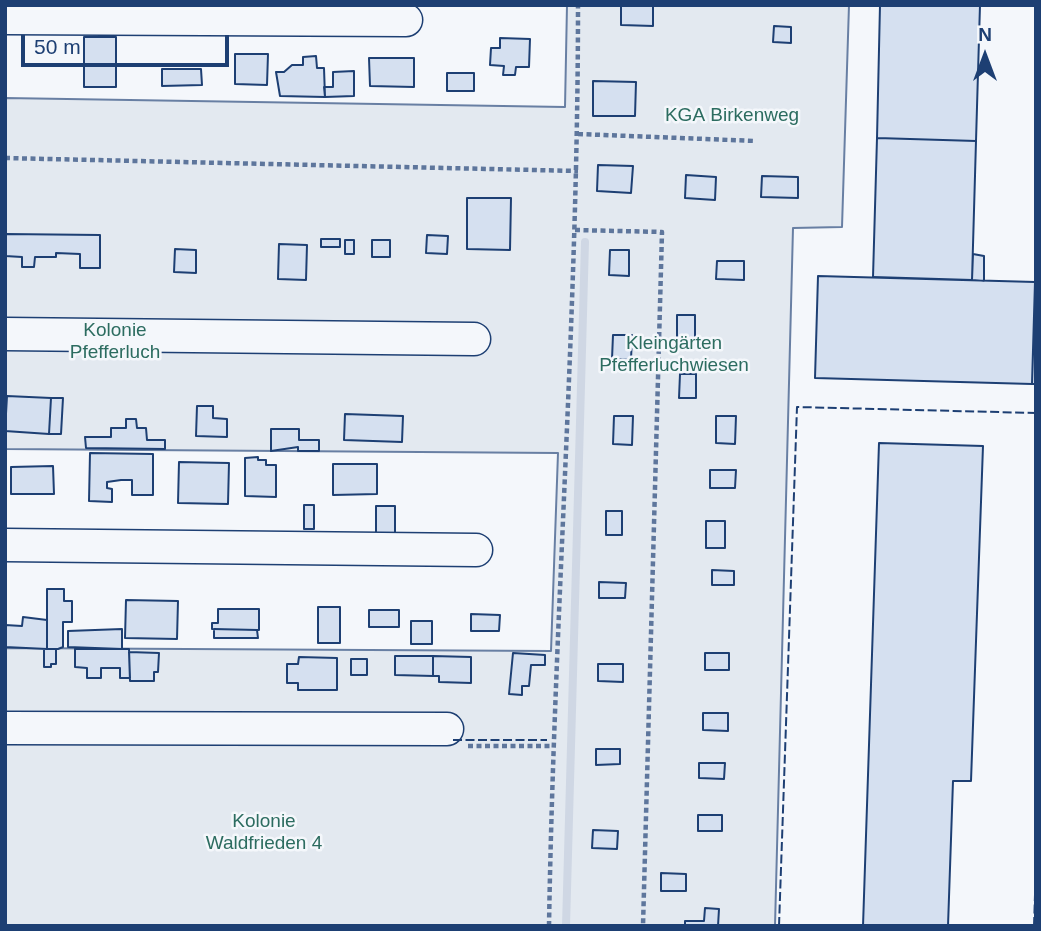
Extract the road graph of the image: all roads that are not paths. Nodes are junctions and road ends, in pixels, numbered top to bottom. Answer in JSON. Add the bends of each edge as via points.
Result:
{"nodes":[{"id":1,"x":5,"y":18,"type":"edge"},
{"id":2,"x":406,"y":19,"type":"dead end"},
{"id":3,"x":5,"y":334,"type":"edge"},
{"id":4,"x":474,"y":339,"type":"dead end"},
{"id":5,"x":5,"y":545,"type":"edge"},
{"id":6,"x":476,"y":550,"type":"dead end"},
{"id":7,"x":5,"y":728,"type":"edge"},
{"id":8,"x":447,"y":729,"type":"dead end"}],
"edges":[{"from":1,"to":2,"type":"lane"},
{"from":3,"to":4,"type":"lane"},
{"from":5,"to":6,"type":"lane"},
{"from":7,"to":8,"type":"lane"}]}
